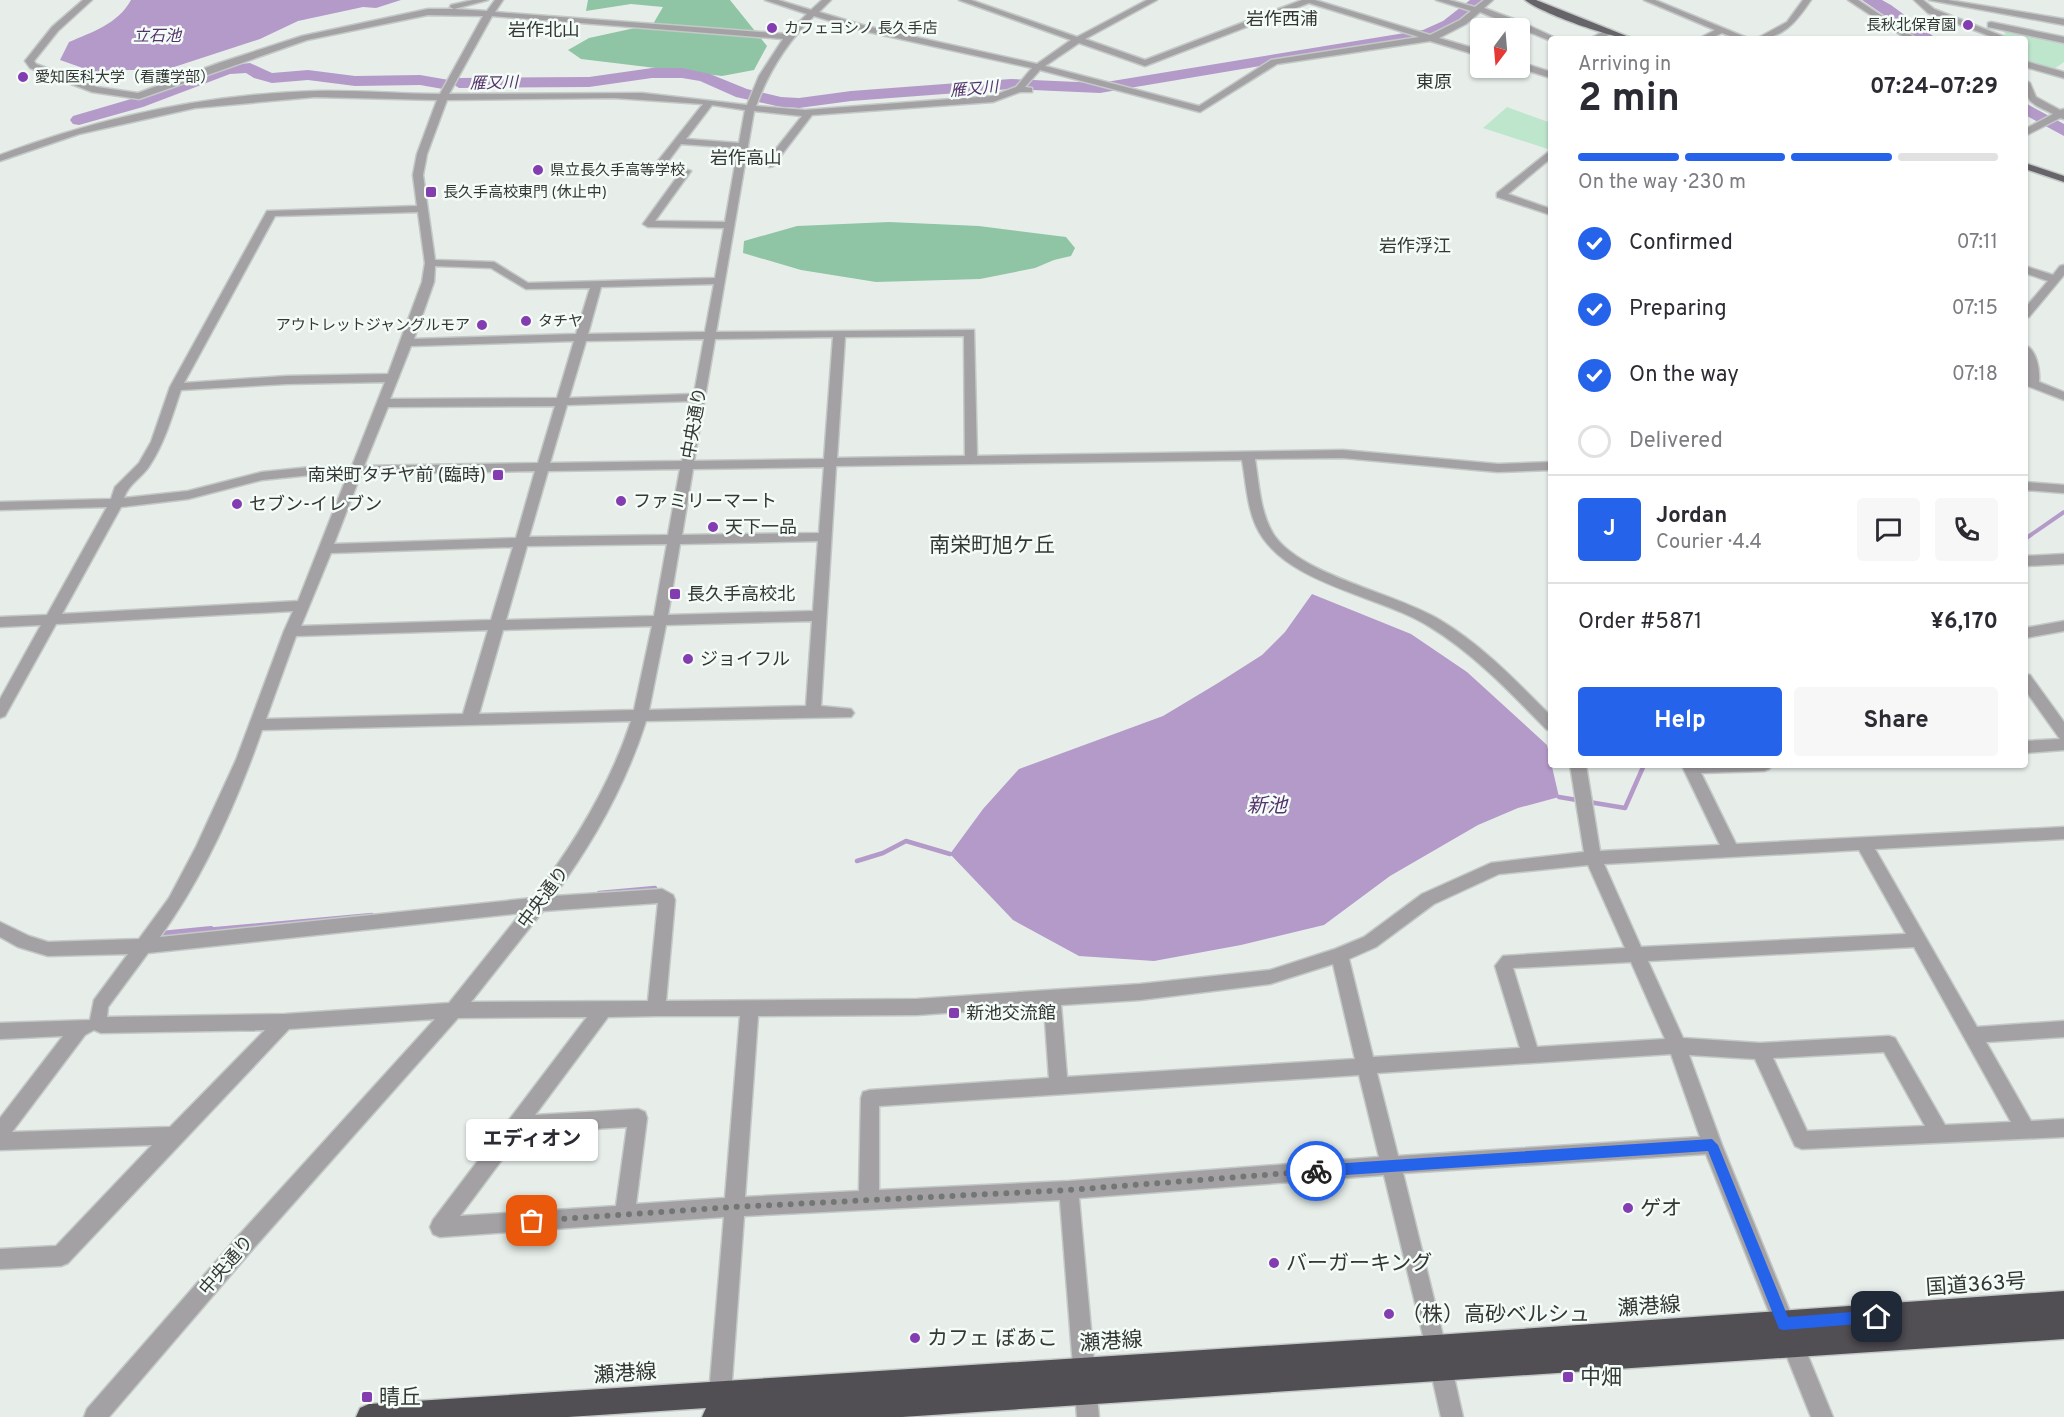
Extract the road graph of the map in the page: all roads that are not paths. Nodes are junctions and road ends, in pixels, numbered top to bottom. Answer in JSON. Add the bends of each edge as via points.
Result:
{"nodes":[{"id":1,"x":88,"y":0,"type":"edge"},
{"id":2,"x":499,"y":0,"type":"edge"},
{"id":3,"x":769,"y":0,"type":"edge"},
{"id":4,"x":814,"y":0,"type":"edge"},
{"id":5,"x":827,"y":0,"type":"edge"},
{"id":6,"x":1153,"y":0,"type":"edge"},
{"id":7,"x":1308,"y":0,"type":"edge"},
{"id":8,"x":1440,"y":0,"type":"edge"},
{"id":9,"x":1489,"y":0,"type":"edge"},
{"id":10,"x":1532,"y":0,"type":"edge"},
{"id":11,"x":1648,"y":0,"type":"edge"},
{"id":12,"x":1807,"y":0,"type":"edge"},
{"id":13,"x":1852,"y":0,"type":"edge"},
{"id":14,"x":1918,"y":0,"type":"edge"},
{"id":15,"x":1933,"y":0,"type":"edge"},
{"id":16,"x":968,"y":1,"type":"edge"},
{"id":17,"x":486,"y":7,"type":"edge"},
{"id":18,"x":795,"y":8,"type":"junction"},
{"id":19,"x":1978,"y":8,"type":"junction"},
{"id":20,"x":1476,"y":9,"type":"junction"},
{"id":21,"x":428,"y":12,"type":"junction"},
{"id":22,"x":812,"y":13,"type":"junction"},
{"id":23,"x":1508,"y":18,"type":"edge"},
{"id":24,"x":2064,"y":22,"type":"edge"},
{"id":25,"x":1991,"y":25,"type":"junction"},
{"id":26,"x":1721,"y":30,"type":"junction"},
{"id":27,"x":1530,"y":31,"type":"edge"},
{"id":28,"x":1608,"y":32,"type":"junction"},
{"id":29,"x":1599,"y":36,"type":"edge"},
{"id":30,"x":1620,"y":36,"type":"edge"},
{"id":31,"x":1708,"y":36,"type":"edge"},
{"id":32,"x":1738,"y":36,"type":"edge"},
{"id":33,"x":1766,"y":36,"type":"edge"},
{"id":34,"x":1908,"y":36,"type":"edge"},
{"id":35,"x":1997,"y":36,"type":"edge"},
{"id":36,"x":2000,"y":36,"type":"edge"},
{"id":37,"x":788,"y":37,"type":"junction"},
{"id":38,"x":1548,"y":37,"type":"edge"},
{"id":39,"x":1430,"y":38,"type":"junction"},
{"id":40,"x":1080,"y":40,"type":"junction"},
{"id":41,"x":2064,"y":40,"type":"edge"},
{"id":42,"x":1470,"y":50,"type":"edge"},
{"id":43,"x":2028,"y":65,"type":"edge"},
{"id":44,"x":1038,"y":67,"type":"junction"},
{"id":45,"x":1530,"y":68,"type":"edge"},
{"id":46,"x":2061,"y":72,"type":"edge"},
{"id":47,"x":1548,"y":74,"type":"edge"},
{"id":48,"x":2028,"y":90,"type":"edge"},
{"id":49,"x":443,"y":97,"type":"junction"},
{"id":50,"x":753,"y":100,"type":"junction"},
{"id":51,"x":708,"y":104,"type":"junction"},
{"id":52,"x":809,"y":112,"type":"junction"},
{"id":53,"x":2061,"y":115,"type":"edge"},
{"id":54,"x":2029,"y":129,"type":"edge"},
{"id":55,"x":680,"y":141,"type":"junction"},
{"id":56,"x":744,"y":146,"type":"junction"},
{"id":57,"x":1548,"y":156,"type":"edge"},
{"id":58,"x":0,"y":158,"type":"edge"},
{"id":59,"x":769,"y":164,"type":"dead end"},
{"id":60,"x":2028,"y":167,"type":"edge"},
{"id":61,"x":2064,"y":179,"type":"edge"},
{"id":62,"x":424,"y":209,"type":"junction"},
{"id":63,"x":1548,"y":211,"type":"edge"},
{"id":64,"x":728,"y":225,"type":"junction"},
{"id":65,"x":430,"y":262,"type":"junction"},
{"id":66,"x":2064,"y":268,"type":"edge"},
{"id":67,"x":2028,"y":270,"type":"edge"},
{"id":68,"x":2054,"y":279,"type":"junction"},
{"id":69,"x":719,"y":281,"type":"junction"},
{"id":70,"x":596,"y":285,"type":"junction"},
{"id":71,"x":2028,"y":311,"type":"edge"},
{"id":72,"x":839,"y":335,"type":"junction"},
{"id":73,"x":708,"y":337,"type":"junction"},
{"id":74,"x":581,"y":338,"type":"junction"},
{"id":75,"x":406,"y":343,"type":"junction"},
{"id":76,"x":2028,"y":355,"type":"edge"},
{"id":77,"x":392,"y":378,"type":"junction"},
{"id":78,"x":2029,"y":383,"type":"edge"},
{"id":79,"x":176,"y":387,"type":"junction"},
{"id":80,"x":2064,"y":396,"type":"edge"},
{"id":81,"x":698,"y":397,"type":"junction"},
{"id":82,"x":563,"y":402,"type":"junction"},
{"id":83,"x":382,"y":403,"type":"junction"},
{"id":84,"x":1248,"y":455,"type":"junction"},
{"id":85,"x":971,"y":460,"type":"junction"},
{"id":86,"x":830,"y":462,"type":"junction"},
{"id":87,"x":687,"y":464,"type":"junction"},
{"id":88,"x":1548,"y":466,"type":"edge"},
{"id":89,"x":543,"y":468,"type":"junction"},
{"id":90,"x":354,"y":472,"type":"junction"},
{"id":91,"x":2028,"y":486,"type":"edge"},
{"id":92,"x":2064,"y":489,"type":"edge"},
{"id":93,"x":116,"y":503,"type":"junction"},
{"id":94,"x":0,"y":506,"type":"edge"},
{"id":95,"x":823,"y":537,"type":"junction"},
{"id":96,"x":674,"y":539,"type":"junction"},
{"id":97,"x":522,"y":542,"type":"junction"},
{"id":98,"x":324,"y":549,"type":"junction"},
{"id":99,"x":2064,"y":559,"type":"edge"},
{"id":100,"x":2028,"y":561,"type":"edge"},
{"id":101,"x":303,"y":606,"type":"junction"},
{"id":102,"x":819,"y":616,"type":"junction"},
{"id":103,"x":50,"y":620,"type":"junction"},
{"id":104,"x":660,"y":620,"type":"junction"},
{"id":105,"x":0,"y":622,"type":"edge"},
{"id":106,"x":497,"y":625,"type":"junction"},
{"id":107,"x":2064,"y":626,"type":"edge"},
{"id":108,"x":291,"y":631,"type":"junction"},
{"id":109,"x":2028,"y":632,"type":"edge"},
{"id":110,"x":2028,"y":684,"type":"edge"},
{"id":111,"x":813,"y":711,"type":"junction"},
{"id":112,"x":0,"y":712,"type":"edge"},
{"id":113,"x":846,"y":713,"type":"dead end"},
{"id":114,"x":640,"y":715,"type":"junction"},
{"id":115,"x":469,"y":721,"type":"junction"},
{"id":116,"x":1548,"y":722,"type":"edge"},
{"id":117,"x":258,"y":725,"type":"junction"},
{"id":118,"x":2064,"y":734,"type":"edge"},
{"id":119,"x":2064,"y":744,"type":"edge"},
{"id":120,"x":2028,"y":747,"type":"edge"},
{"id":121,"x":1579,"y":768,"type":"edge"},
{"id":122,"x":1692,"y":768,"type":"edge"},
{"id":123,"x":2064,"y":833,"type":"edge"},
{"id":124,"x":1864,"y":844,"type":"junction"},
{"id":125,"x":1731,"y":851,"type":"junction"},
{"id":126,"x":1593,"y":858,"type":"junction"},
{"id":127,"x":538,"y":904,"type":"junction"},
{"id":128,"x":0,"y":929,"type":"edge"},
{"id":129,"x":1919,"y":940,"type":"junction"},
{"id":130,"x":143,"y":946,"type":"junction"},
{"id":131,"x":1637,"y":954,"type":"junction"},
{"id":132,"x":1339,"y":955,"type":"junction"},
{"id":133,"x":1052,"y":998,"type":"junction"},
{"id":134,"x":750,"y":1008,"type":"junction"},
{"id":135,"x":656,"y":1009,"type":"junction"},
{"id":136,"x":453,"y":1010,"type":"junction"},
{"id":137,"x":603,"y":1010,"type":"junction"},
{"id":138,"x":285,"y":1022,"type":"junction"},
{"id":139,"x":101,"y":1025,"type":"junction"},
{"id":140,"x":80,"y":1028,"type":"junction"},
{"id":141,"x":2064,"y":1029,"type":"edge"},
{"id":142,"x":0,"y":1031,"type":"edge"},
{"id":143,"x":1972,"y":1035,"type":"junction"},
{"id":144,"x":1677,"y":1046,"type":"junction"},
{"id":145,"x":1760,"y":1051,"type":"junction"},
{"id":146,"x":1530,"y":1056,"type":"junction"},
{"id":147,"x":1366,"y":1066,"type":"junction"},
{"id":148,"x":1059,"y":1086,"type":"junction"},
{"id":149,"x":516,"y":1125,"type":"junction"},
{"id":150,"x":2064,"y":1128,"type":"edge"},
{"id":151,"x":2026,"y":1130,"type":"junction"},
{"id":152,"x":0,"y":1133,"type":"edge"},
{"id":153,"x":1939,"y":1133,"type":"junction"},
{"id":154,"x":174,"y":1136,"type":"junction"},
{"id":155,"x":0,"y":1141,"type":"edge"},
{"id":156,"x":1712,"y":1145,"type":"junction"},
{"id":157,"x":1391,"y":1165,"type":"junction"},
{"id":158,"x":1069,"y":1190,"type":"junction"},
{"id":159,"x":869,"y":1200,"type":"junction"},
{"id":160,"x":734,"y":1207,"type":"junction"},
{"id":161,"x":625,"y":1214,"type":"junction"},
{"id":162,"x":0,"y":1260,"type":"edge"},
{"id":163,"x":2064,"y":1303,"type":"edge"},
{"id":164,"x":1784,"y":1324,"type":"junction"},
{"id":165,"x":2064,"y":1327,"type":"edge"},
{"id":166,"x":1794,"y":1347,"type":"junction"},
{"id":167,"x":1438,"y":1358,"type":"junction"},
{"id":168,"x":1086,"y":1381,"type":"junction"},
{"id":169,"x":717,"y":1411,"type":"edge"},
{"id":170,"x":95,"y":1417,"type":"edge"},
{"id":171,"x":369,"y":1417,"type":"edge"},
{"id":172,"x":1088,"y":1417,"type":"edge"},
{"id":173,"x":1452,"y":1417,"type":"edge"},
{"id":174,"x":1822,"y":1417,"type":"edge"}],
"edges":[{"from":1,"to":21,"type":"street","via":[[55,29],[29,61],[95,90],[139,96],[305,38]]},
{"from":2,"to":17,"type":"street"},
{"from":3,"to":18,"type":"street"},
{"from":4,"to":18,"type":"street"},
{"from":5,"to":22,"type":"street","name":"中央通り"},
{"from":6,"to":40,"type":"street"},
{"from":7,"to":39,"type":"street"},
{"from":7,"to":40,"type":"street","via":[[1145,63]]},
{"from":8,"to":20,"type":"street"},
{"from":9,"to":20,"type":"street"},
{"from":10,"to":28,"type":"main road"},
{"from":11,"to":26,"type":"street"},
{"from":12,"to":33,"type":"street","via":[[1790,24]]},
{"from":13,"to":34,"type":"street"},
{"from":14,"to":35,"type":"street","via":[[1931,10]]},
{"from":15,"to":19,"type":"street"},
{"from":16,"to":40,"type":"street"},
{"from":17,"to":21,"type":"street"},
{"from":17,"to":21,"type":"street"},
{"from":17,"to":37,"type":"street"},
{"from":17,"to":49,"type":"street"},
{"from":18,"to":22,"type":"street"},
{"from":19,"to":24,"type":"street"},
{"from":19,"to":25,"type":"street"},
{"from":20,"to":23,"type":"street"},
{"from":20,"to":39,"type":"street","via":[[1463,22]]},
{"from":22,"to":37,"type":"street","name":"中央通り"},
{"from":22,"to":44,"type":"street"},
{"from":25,"to":36,"type":"street"},
{"from":25,"to":41,"type":"street"},
{"from":26,"to":31,"type":"street"},
{"from":26,"to":32,"type":"street"},
{"from":27,"to":38,"type":"street"},
{"from":28,"to":29,"type":"street"},
{"from":28,"to":30,"type":"main road"},
{"from":37,"to":50,"type":"street","name":"中央通り","via":[[770,63]]},
{"from":39,"to":42,"type":"street"},
{"from":39,"to":44,"type":"street","via":[[1274,62],[1200,109]]},
{"from":40,"to":44,"type":"street"},
{"from":43,"to":46,"type":"street"},
{"from":44,"to":52,"type":"street","via":[[1022,87],[993,99]]},
{"from":45,"to":47,"type":"street"},
{"from":48,"to":53,"type":"street","via":[[2032,99]]},
{"from":49,"to":51,"type":"street","via":[[635,96]]},
{"from":49,"to":58,"type":"street","via":[[315,94],[235,101],[84,131]]},
{"from":49,"to":62,"type":"street","via":[[418,175]]},
{"from":50,"to":51,"type":"street"},
{"from":50,"to":52,"type":"street","via":[[779,113]]},
{"from":50,"to":56,"type":"street","name":"中央通り"},
{"from":51,"to":55,"type":"street"},
{"from":52,"to":59,"type":"street"},
{"from":53,"to":54,"type":"street"},
{"from":55,"to":56,"type":"street"},
{"from":55,"to":64,"type":"street","via":[[659,166],[686,171],[648,224]]},
{"from":56,"to":64,"type":"street","name":"中央通り"},
{"from":57,"to":63,"type":"street","via":[[1502,195]]},
{"from":60,"to":61,"type":"main road"},
{"from":62,"to":65,"type":"street"},
{"from":62,"to":79,"type":"street","via":[[271,213]]},
{"from":64,"to":69,"type":"street","name":"中央通り"},
{"from":65,"to":70,"type":"street","via":[[494,265],[526,286]]},
{"from":65,"to":75,"type":"street","via":[[428,282]]},
{"from":66,"to":68,"type":"street"},
{"from":67,"to":68,"type":"street"},
{"from":68,"to":71,"type":"street"},
{"from":69,"to":70,"type":"street"},
{"from":69,"to":73,"type":"street","name":"中央通り"},
{"from":70,"to":74,"type":"street"},
{"from":72,"to":73,"type":"street"},
{"from":72,"to":85,"type":"street","via":[[970,332]]},
{"from":72,"to":86,"type":"street"},
{"from":73,"to":74,"type":"street"},
{"from":73,"to":81,"type":"street","name":"中央通り"},
{"from":74,"to":75,"type":"street"},
{"from":74,"to":82,"type":"street"},
{"from":75,"to":77,"type":"street"},
{"from":76,"to":78,"type":"street","via":[[2034,370]]},
{"from":77,"to":79,"type":"street"},
{"from":77,"to":83,"type":"street"},
{"from":78,"to":80,"type":"street"},
{"from":79,"to":93,"type":"street","via":[[157,442],[144,465],[120,490]]},
{"from":81,"to":82,"type":"street"},
{"from":81,"to":87,"type":"street","name":"中央通り"},
{"from":82,"to":83,"type":"street"},
{"from":82,"to":89,"type":"street"},
{"from":83,"to":90,"type":"street"},
{"from":84,"to":85,"type":"street"},
{"from":84,"to":88,"type":"street","via":[[1354,454],[1498,468]]},
{"from":84,"to":116,"type":"street","via":[[1259,516],[1275,545],[1303,566],[1383,597],[1439,625],[1474,651]]},
{"from":85,"to":86,"type":"street"},
{"from":86,"to":87,"type":"street"},
{"from":86,"to":95,"type":"street"},
{"from":87,"to":89,"type":"street"},
{"from":87,"to":96,"type":"street","name":"中央通り"},
{"from":89,"to":90,"type":"street"},
{"from":89,"to":97,"type":"street"},
{"from":90,"to":93,"type":"street","via":[[262,476],[188,495]]},
{"from":90,"to":98,"type":"street"},
{"from":91,"to":92,"type":"street"},
{"from":93,"to":94,"type":"street"},
{"from":93,"to":103,"type":"street"},
{"from":95,"to":96,"type":"street"},
{"from":95,"to":102,"type":"street"},
{"from":96,"to":97,"type":"street"},
{"from":96,"to":104,"type":"street","name":"中央通り"},
{"from":97,"to":98,"type":"street"},
{"from":97,"to":106,"type":"street"},
{"from":98,"to":101,"type":"street"},
{"from":99,"to":100,"type":"street"},
{"from":101,"to":103,"type":"street"},
{"from":101,"to":108,"type":"street"},
{"from":102,"to":104,"type":"street"},
{"from":102,"to":111,"type":"street"},
{"from":103,"to":105,"type":"street"},
{"from":103,"to":112,"type":"street"},
{"from":104,"to":106,"type":"street"},
{"from":104,"to":114,"type":"street","name":"中央通り"},
{"from":106,"to":108,"type":"street"},
{"from":106,"to":115,"type":"street"},
{"from":107,"to":109,"type":"street"},
{"from":108,"to":117,"type":"street"},
{"from":110,"to":118,"type":"street"},
{"from":111,"to":113,"type":"street"},
{"from":111,"to":114,"type":"street"},
{"from":114,"to":115,"type":"street"},
{"from":114,"to":127,"type":"street","name":"中央通り","via":[[629,750],[600,811]]},
{"from":115,"to":117,"type":"street"},
{"from":117,"to":130,"type":"street","via":[[204,848],[175,903]]},
{"from":119,"to":120,"type":"street"},
{"from":121,"to":126,"type":"street"},
{"from":122,"to":125,"type":"street"},
{"from":123,"to":124,"type":"street"},
{"from":124,"to":125,"type":"street"},
{"from":124,"to":129,"type":"street"},
{"from":125,"to":126,"type":"street"},
{"from":126,"to":131,"type":"street"},
{"from":126,"to":132,"type":"street","via":[[1497,868],[1428,899],[1370,942]]},
{"from":127,"to":130,"type":"street"},
{"from":127,"to":135,"type":"street","via":[[666,898]]},
{"from":127,"to":136,"type":"street","name":"中央通り"},
{"from":128,"to":130,"type":"street","via":[[48,949]]},
{"from":129,"to":131,"type":"street"},
{"from":129,"to":143,"type":"street"},
{"from":130,"to":139,"type":"street","via":[[100,1005]]},
{"from":131,"to":144,"type":"street"},
{"from":131,"to":146,"type":"street","via":[[1509,961],[1504,966]]},
{"from":132,"to":133,"type":"street","via":[[1270,977]]},
{"from":132,"to":147,"type":"street"},
{"from":133,"to":134,"type":"street","via":[[917,1007]]},
{"from":133,"to":148,"type":"street"},
{"from":134,"to":135,"type":"street"},
{"from":134,"to":160,"type":"street"},
{"from":135,"to":137,"type":"street"},
{"from":136,"to":137,"type":"street"},
{"from":136,"to":138,"type":"street"},
{"from":136,"to":170,"type":"street","name":"中央通り"},
{"from":137,"to":149,"type":"street"},
{"from":138,"to":139,"type":"street"},
{"from":138,"to":154,"type":"street"},
{"from":139,"to":140,"type":"street"},
{"from":140,"to":142,"type":"street"},
{"from":140,"to":152,"type":"street"},
{"from":141,"to":143,"type":"street"},
{"from":143,"to":151,"type":"street"},
{"from":144,"to":145,"type":"street"},
{"from":144,"to":146,"type":"street"},
{"from":144,"to":156,"type":"street"},
{"from":145,"to":153,"type":"street","via":[[1889,1044]]},
{"from":145,"to":153,"type":"street","via":[[1802,1140]]},
{"from":146,"to":147,"type":"street"},
{"from":147,"to":148,"type":"street"},
{"from":147,"to":157,"type":"street"},
{"from":148,"to":159,"type":"street","via":[[870,1098]]},
{"from":149,"to":161,"type":"street","via":[[638,1118]]},
{"from":149,"to":161,"type":"street","via":[[440,1227]]},
{"from":150,"to":151,"type":"street"},
{"from":151,"to":153,"type":"street"},
{"from":154,"to":155,"type":"street"},
{"from":154,"to":162,"type":"street","via":[[61,1256]]},
{"from":156,"to":157,"type":"street"},
{"from":156,"to":164,"type":"street"},
{"from":157,"to":158,"type":"street"},
{"from":157,"to":167,"type":"street"},
{"from":158,"to":159,"type":"street"},
{"from":158,"to":168,"type":"street"},
{"from":159,"to":160,"type":"street"},
{"from":160,"to":161,"type":"street"},
{"from":160,"to":169,"type":"street"},
{"from":163,"to":164,"type":"highway","name":"国道363号"},
{"from":164,"to":166,"type":"street"},
{"from":164,"to":167,"type":"highway","name":"瀬港線"},
{"from":165,"to":166,"type":"highway"},
{"from":166,"to":167,"type":"highway","name":"瀬港線"},
{"from":166,"to":174,"type":"street"},
{"from":167,"to":168,"type":"highway","name":"瀬港線"},
{"from":167,"to":173,"type":"street"},
{"from":168,"to":169,"type":"highway","name":"瀬港線"},
{"from":168,"to":172,"type":"street"},
{"from":169,"to":171,"type":"highway","name":"瀬港線"}]}
